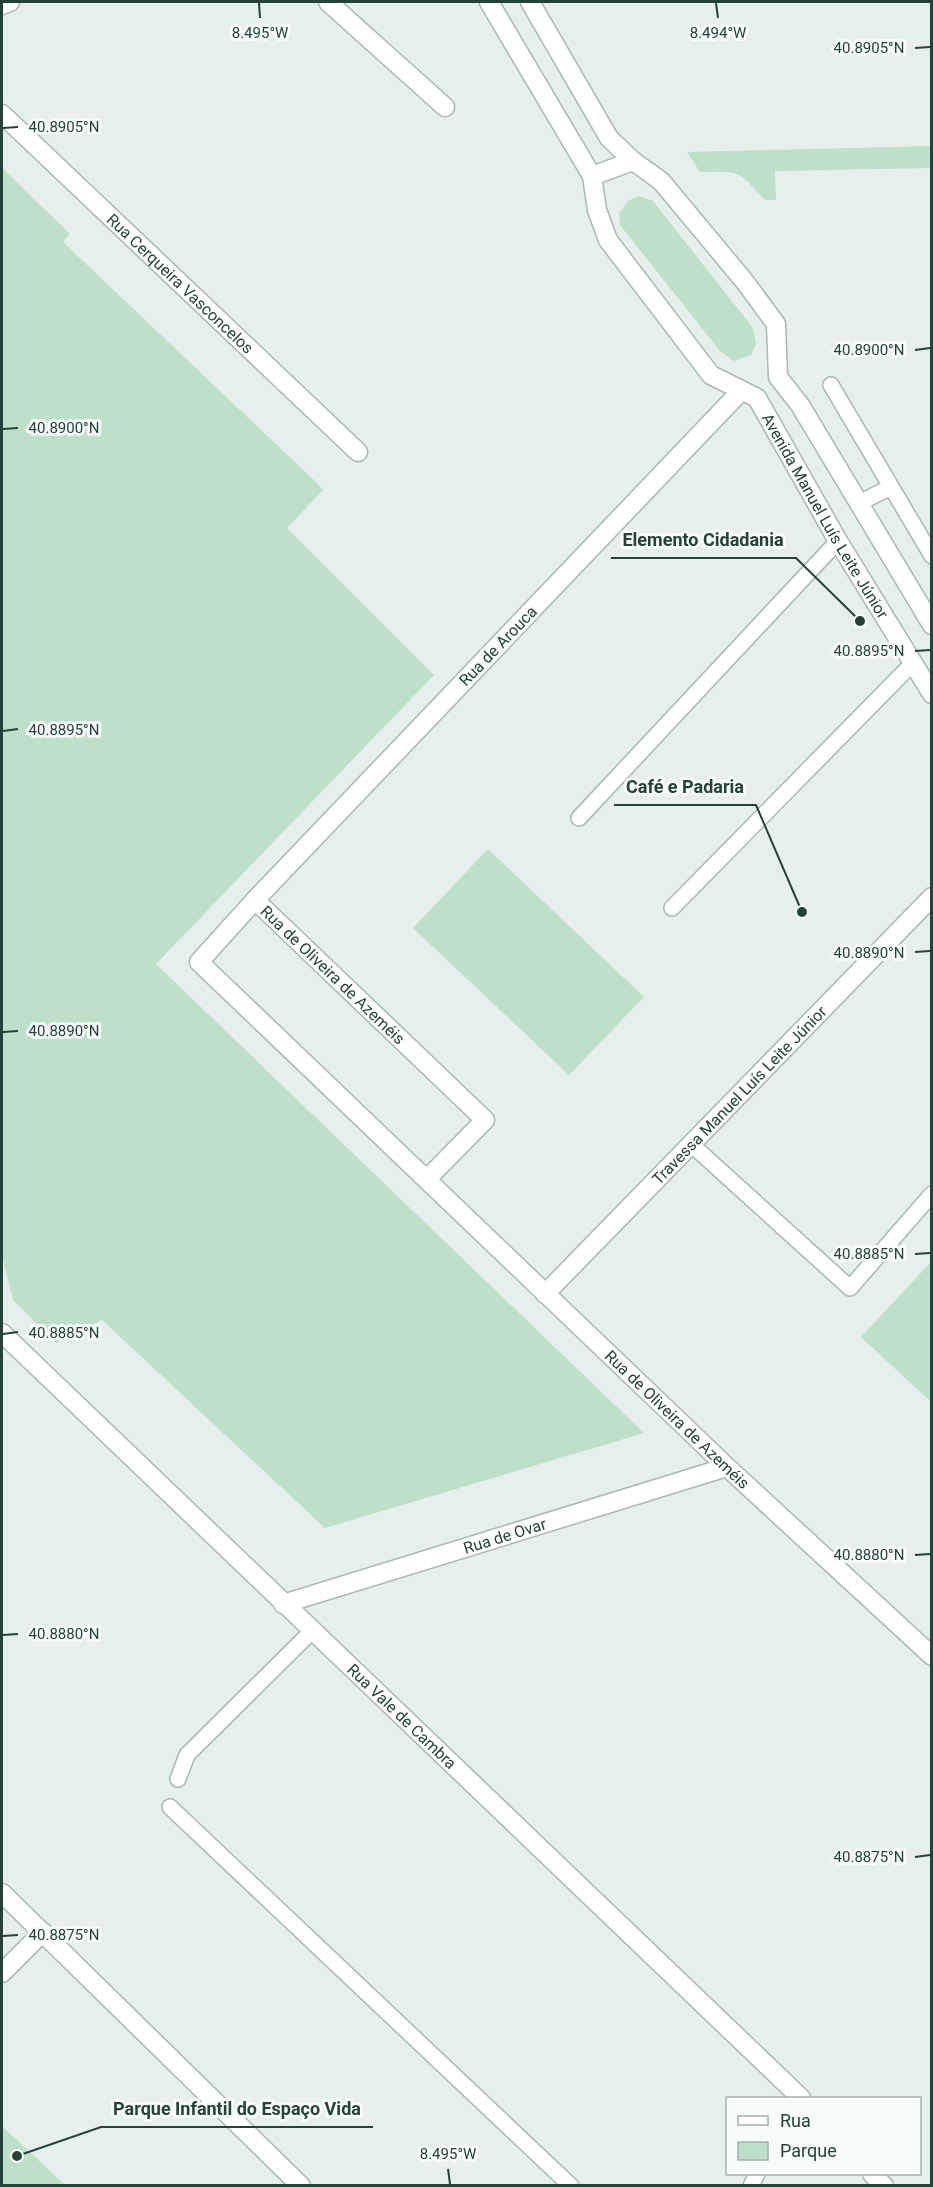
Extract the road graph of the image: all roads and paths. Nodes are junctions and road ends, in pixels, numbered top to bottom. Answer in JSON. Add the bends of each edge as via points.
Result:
{"nodes":[{"id":1,"x":9,"y":2,"type":"edge"},
{"id":2,"x":328,"y":2,"type":"edge"},
{"id":3,"x":489,"y":2,"type":"edge"},
{"id":4,"x":530,"y":2,"type":"edge"},
{"id":5,"x":2,"y":5,"type":"edge"},
{"id":6,"x":445,"y":107,"type":"dead end"},
{"id":7,"x":2,"y":114,"type":"edge"},
{"id":8,"x":633,"y":161,"type":"junction"},
{"id":9,"x":592,"y":176,"type":"junction"},
{"id":10,"x":778,"y":377,"type":"junction"},
{"id":11,"x":831,"y":385,"type":"dead end"},
{"id":12,"x":749,"y":395,"type":"junction"},
{"id":13,"x":358,"y":452,"type":"dead end"},
{"id":14,"x":891,"y":487,"type":"junction"},
{"id":15,"x":859,"y":503,"type":"junction"},
{"id":16,"x":838,"y":541,"type":"junction"},
{"id":17,"x":932,"y":556,"type":"edge"},
{"id":18,"x":932,"y":625,"type":"edge"},
{"id":19,"x":913,"y":663,"type":"junction"},
{"id":20,"x":932,"y":694,"type":"edge"},
{"id":21,"x":579,"y":818,"type":"dead end"},
{"id":22,"x":932,"y":897,"type":"edge"},
{"id":23,"x":255,"y":900,"type":"junction"},
{"id":24,"x":672,"y":908,"type":"dead end"},
{"id":25,"x":691,"y":1144,"type":"junction"},
{"id":26,"x":427,"y":1179,"type":"junction"},
{"id":27,"x":932,"y":1194,"type":"edge"},
{"id":28,"x":545,"y":1294,"type":"junction"},
{"id":29,"x":2,"y":1333,"type":"edge"},
{"id":30,"x":728,"y":1467,"type":"junction"},
{"id":31,"x":283,"y":1604,"type":"junction"},
{"id":32,"x":312,"y":1632,"type":"junction"},
{"id":33,"x":932,"y":1656,"type":"edge"},
{"id":34,"x":178,"y":1779,"type":"dead end"},
{"id":35,"x":170,"y":1807,"type":"dead end"},
{"id":36,"x":2,"y":1893,"type":"edge"},
{"id":37,"x":43,"y":1932,"type":"junction"},
{"id":38,"x":2,"y":1973,"type":"edge"},
{"id":39,"x":800,"y":2097,"type":"edge"},
{"id":40,"x":873,"y":2175,"type":"edge"},
{"id":41,"x":298,"y":2184,"type":"edge"},
{"id":42,"x":571,"y":2186,"type":"edge"},
{"id":43,"x":884,"y":2186,"type":"edge"}],
"edges":[{"from":1,"to":5,"type":"street"},
{"from":2,"to":6,"type":"street"},
{"from":3,"to":9,"type":"street"},
{"from":4,"to":8,"type":"street","via":[[609,138]]},
{"from":7,"to":13,"type":"street","name":"Rua Cerqueira Vasconcelos"},
{"from":8,"to":9,"type":"street"},
{"from":8,"to":10,"type":"street","via":[[661,181],[776,324]]},
{"from":9,"to":12,"type":"street","via":[[597,210],[608,240],[711,375]]},
{"from":10,"to":12,"type":"street","name":"Avenida Manuel Luís Leite Júnior"},
{"from":10,"to":15,"type":"street","name":"Avenida Manuel Luís Leite Júnior","via":[[800,405]]},
{"from":11,"to":14,"type":"lane"},
{"from":12,"to":16,"type":"street","name":"Avenida Manuel Luís Leite Júnior"},
{"from":12,"to":23,"type":"street","name":"Rua de Arouca"},
{"from":14,"to":15,"type":"lane"},
{"from":14,"to":17,"type":"lane"},
{"from":15,"to":18,"type":"street","name":"Avenida Manuel Luís Leite Júnior"},
{"from":16,"to":19,"type":"street","name":"Avenida Manuel Luís Leite Júnior"},
{"from":16,"to":21,"type":"lane"},
{"from":19,"to":20,"type":"street","name":"Avenida Manuel Luís Leite Júnior"},
{"from":19,"to":24,"type":"lane"},
{"from":22,"to":25,"type":"street","name":"Travessa Manuel Luís Leite Júnior"},
{"from":23,"to":26,"type":"street","name":"Rua de Oliveira de Azeméis","via":[[199,962]]},
{"from":23,"to":26,"type":"street","name":"Rua de Oliveira de Azeméis","via":[[485,1120]]},
{"from":25,"to":27,"type":"lane","via":[[850,1288]]},
{"from":25,"to":28,"type":"street","name":"Travessa Manuel Luís Leite Júnior"},
{"from":26,"to":28,"type":"street","name":"Rua de Oliveira de Azeméis"},
{"from":28,"to":30,"type":"street","name":"Rua de Oliveira de Azeméis"},
{"from":29,"to":31,"type":"street","name":"Rua Vale de Cambra"},
{"from":30,"to":31,"type":"street","name":"Rua de Ovar"},
{"from":30,"to":33,"type":"street","name":"Rua de Oliveira de Azeméis"},
{"from":31,"to":32,"type":"street","name":"Rua Vale de Cambra"},
{"from":32,"to":34,"type":"lane","via":[[187,1755]]},
{"from":32,"to":39,"type":"street","name":"Rua Vale de Cambra"},
{"from":35,"to":42,"type":"lane"},
{"from":36,"to":37,"type":"street"},
{"from":37,"to":38,"type":"street"},
{"from":37,"to":41,"type":"street"},
{"from":40,"to":43,"type":"street"}]}
